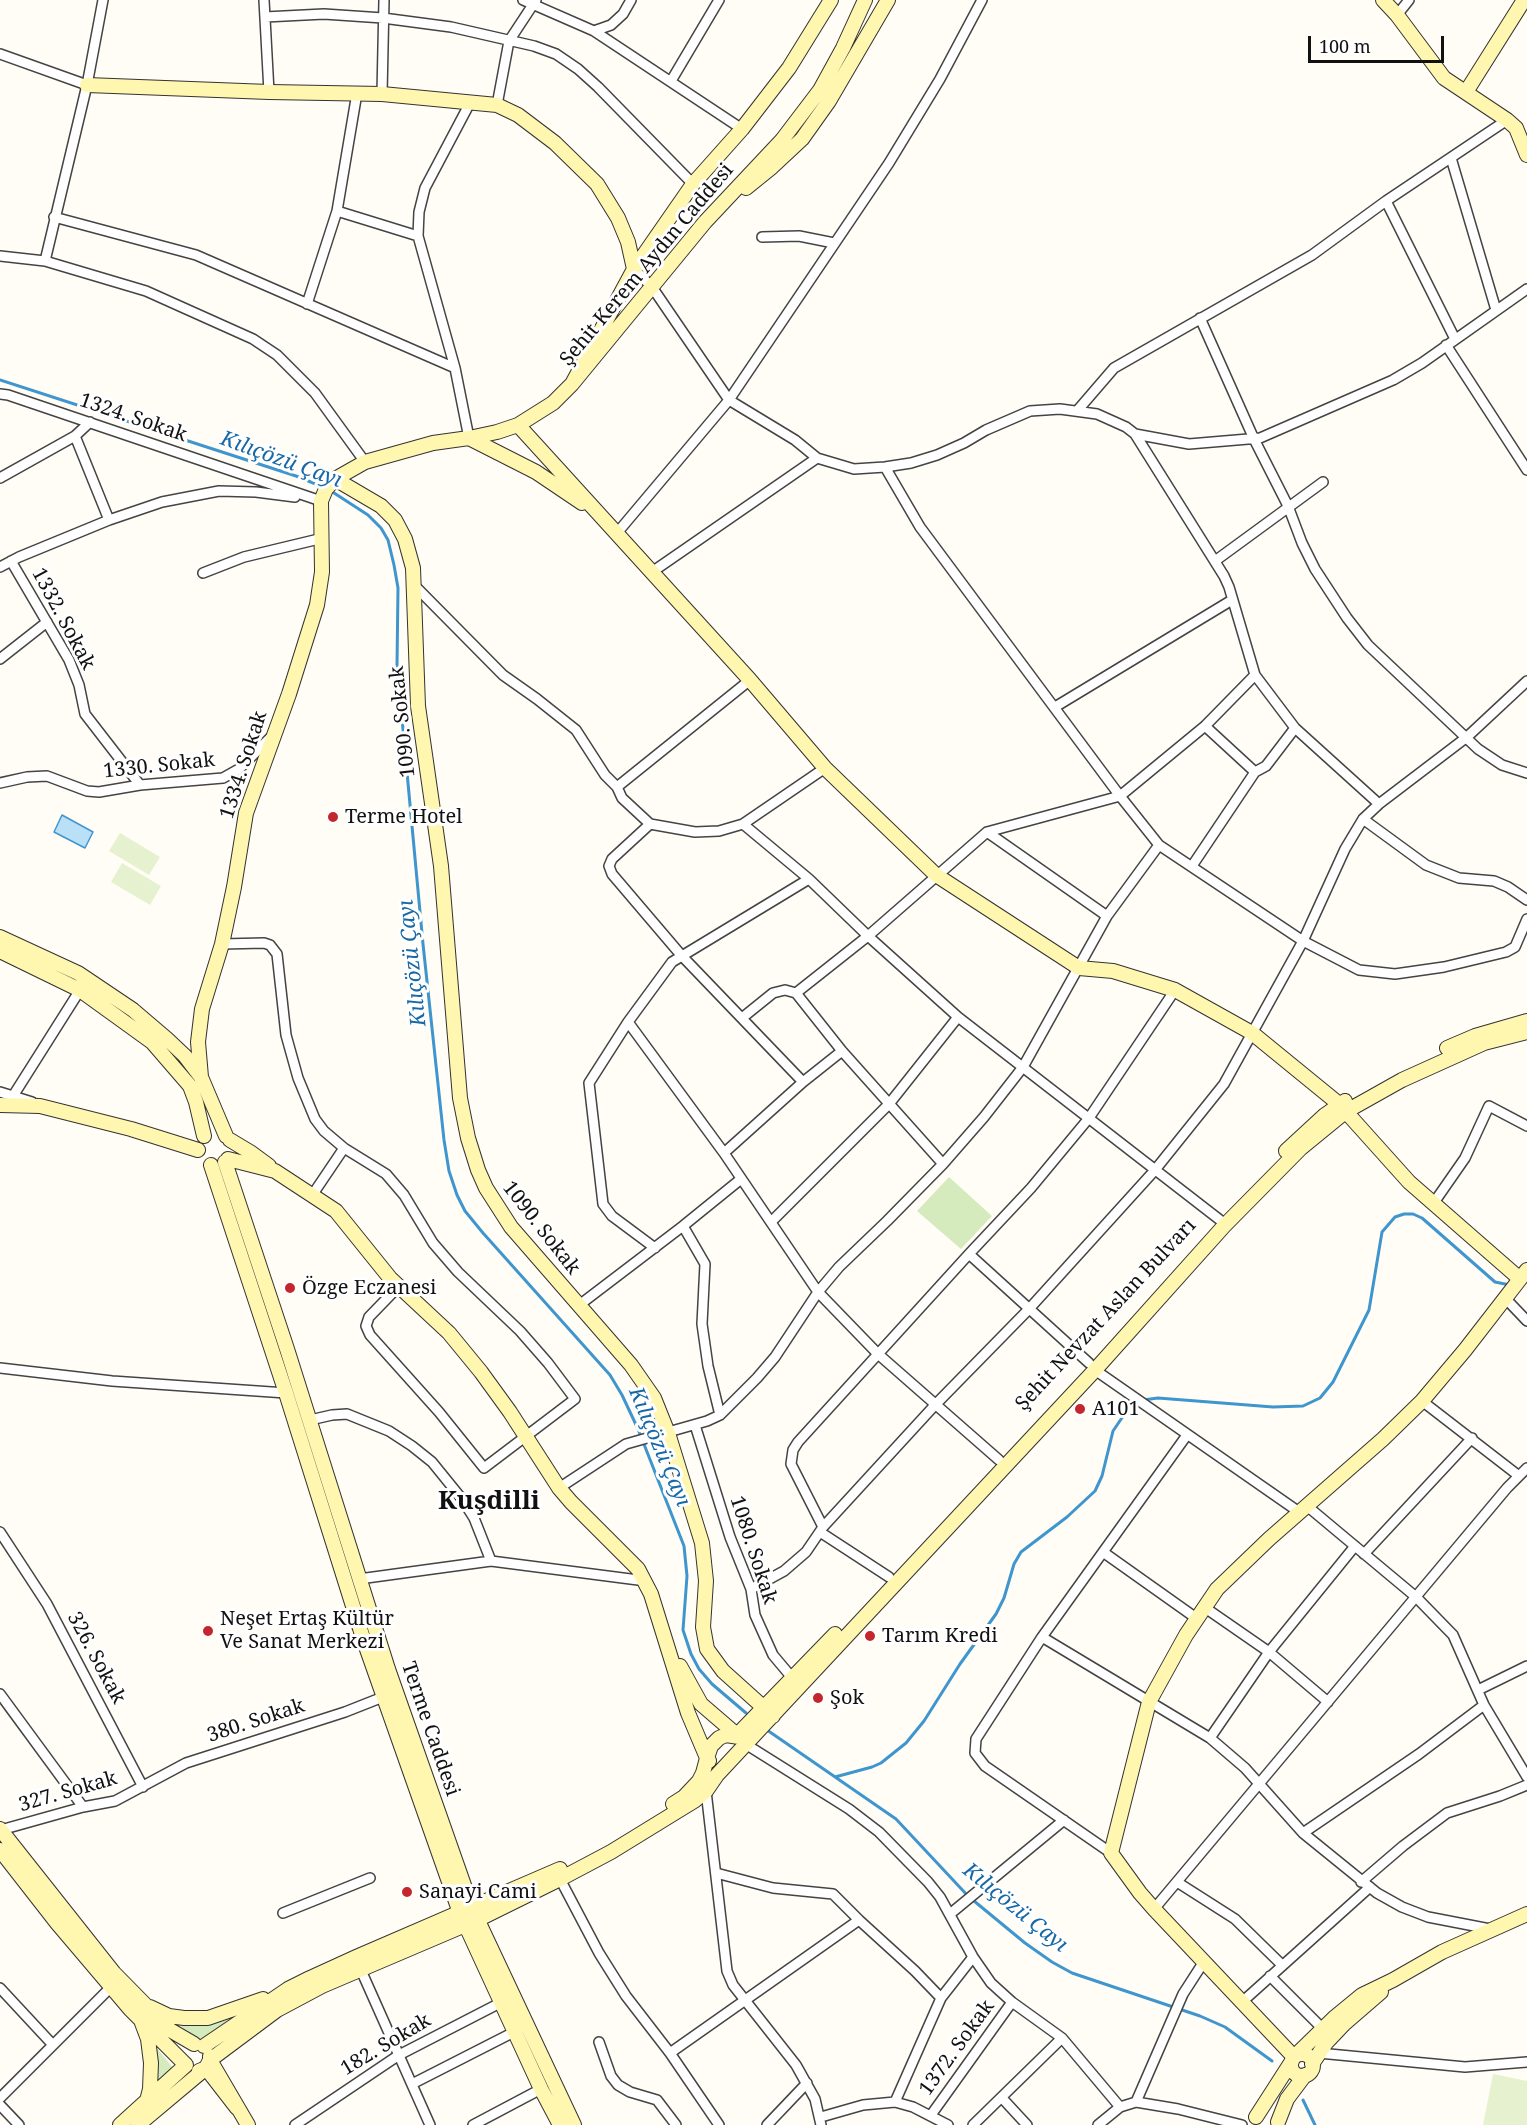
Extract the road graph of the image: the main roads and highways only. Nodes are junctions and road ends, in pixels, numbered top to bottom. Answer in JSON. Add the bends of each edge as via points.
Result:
{"nodes":[{"id":1,"x":865,"y":0,"type":"edge"},
{"id":2,"x":888,"y":0,"type":"edge"},
{"id":3,"x":1383,"y":0,"type":"edge"},
{"id":4,"x":1524,"y":0,"type":"edge"},
{"id":5,"x":829,"y":1,"type":"edge"},
{"id":6,"x":87,"y":84,"type":"road end"},
{"id":7,"x":1466,"y":92,"type":"junction"},
{"id":8,"x":1527,"y":155,"type":"edge"},
{"id":9,"x":715,"y":211,"type":"junction"},
{"id":10,"x":634,"y":269,"type":"junction"},
{"id":11,"x":572,"y":384,"type":"junction"},
{"id":12,"x":518,"y":425,"type":"junction"},
{"id":13,"x":469,"y":438,"type":"junction"},
{"id":14,"x":335,"y":479,"type":"junction"},
{"id":15,"x":598,"y":514,"type":"junction"},
{"id":16,"x":0,"y":937,"type":"edge"},
{"id":17,"x":0,"y":951,"type":"edge"},
{"id":18,"x":1527,"y":1020,"type":"edge"},
{"id":19,"x":1527,"y":1032,"type":"edge"},
{"id":20,"x":201,"y":1077,"type":"junction"},
{"id":21,"x":0,"y":1105,"type":"edge"},
{"id":22,"x":1342,"y":1108,"type":"junction"},
{"id":23,"x":204,"y":1136,"type":"junction"},
{"id":24,"x":228,"y":1138,"type":"junction"},
{"id":25,"x":198,"y":1150,"type":"junction"},
{"id":26,"x":221,"y":1162,"type":"junction"},
{"id":27,"x":275,"y":1171,"type":"junction"},
{"id":28,"x":1524,"y":1274,"type":"edge"},
{"id":29,"x":1092,"y":1366,"type":"junction"},
{"id":30,"x":667,"y":1643,"type":"junction"},
{"id":31,"x":796,"y":1682,"type":"junction"},
{"id":32,"x":701,"y":1704,"type":"junction"},
{"id":33,"x":769,"y":1712,"type":"junction"},
{"id":34,"x":688,"y":1713,"type":"junction"},
{"id":35,"x":716,"y":1716,"type":"junction"},
{"id":36,"x":696,"y":1732,"type":"junction"},
{"id":37,"x":746,"y":1737,"type":"junction"},
{"id":38,"x":707,"y":1758,"type":"junction"},
{"id":39,"x":717,"y":1775,"type":"junction"},
{"id":40,"x":0,"y":1830,"type":"edge"},
{"id":41,"x":0,"y":1850,"type":"edge"},
{"id":42,"x":1527,"y":1914,"type":"edge"},
{"id":43,"x":468,"y":1917,"type":"junction"},
{"id":44,"x":1393,"y":1980,"type":"junction"},
{"id":45,"x":288,"y":1989,"type":"junction"},
{"id":46,"x":142,"y":2003,"type":"junction"},
{"id":47,"x":142,"y":2021,"type":"junction"},
{"id":48,"x":199,"y":2045,"type":"junction"},
{"id":49,"x":1294,"y":2058,"type":"junction"},
{"id":50,"x":208,"y":2064,"type":"junction"},
{"id":51,"x":1312,"y":2064,"type":"junction"},
{"id":52,"x":186,"y":2065,"type":"junction"},
{"id":53,"x":146,"y":2102,"type":"junction"},
{"id":54,"x":1255,"y":2121,"type":"edge"},
{"id":55,"x":1278,"y":2123,"type":"edge"},
{"id":56,"x":120,"y":2125,"type":"edge"},
{"id":57,"x":138,"y":2125,"type":"edge"},
{"id":58,"x":248,"y":2125,"type":"edge"},
{"id":59,"x":560,"y":2125,"type":"edge"},
{"id":60,"x":574,"y":2125,"type":"edge"}],
"edges":[{"from":1,"to":9,"type":"main road","name":"Şehit Kerem Aydın Caddesi","via":[[820,90],[782,140]]},
{"from":2,"to":9,"type":"main road","via":[[802,139],[772,168]]},
{"from":3,"to":7,"type":"main road","via":[[1444,78]]},
{"from":4,"to":7,"type":"main road"},
{"from":5,"to":10,"type":"main road","name":"Şehit Kerem Aydın Caddesi","via":[[789,68],[693,184]]},
{"from":6,"to":10,"type":"main road","via":[[382,94],[497,105],[518,115],[555,143],[597,184],[618,218]]},
{"from":7,"to":8,"type":"main road","via":[[1516,128]]},
{"from":9,"to":11,"type":"main road","name":"Şehit Kerem Aydın Caddesi"},
{"from":10,"to":11,"type":"main road","name":"Şehit Kerem Aydın Caddesi"},
{"from":11,"to":12,"type":"main road","via":[[554,403]]},
{"from":12,"to":13,"type":"main road"},
{"from":12,"to":15,"type":"main road"},
{"from":13,"to":14,"type":"main road","via":[[433,443],[365,462]]},
{"from":13,"to":15,"type":"main road","via":[[536,472]]},
{"from":14,"to":20,"type":"main road","name":"1334. Sokak","via":[[321,501],[322,572],[317,605],[246,813],[222,944],[202,1009],[198,1042]]},
{"from":14,"to":33,"type":"main road","name":"1090. Sokak","via":[[381,506],[395,520],[405,539],[412,568],[418,706],[441,866],[459,1098],[478,1170],[498,1208],[531,1252],[644,1383],[658,1406],[702,1543],[707,1649],[723,1671]]},
{"from":15,"to":22,"type":"main road","via":[[825,768],[936,875],[1079,968],[1113,971],[1175,990],[1252,1034]]},
{"from":16,"to":20,"type":"main road","via":[[67,967],[133,1010],[185,1056]]},
{"from":17,"to":23,"type":"main road","via":[[80,990],[152,1042],[190,1086]]},
{"from":18,"to":22,"type":"main road","name":"Şehit Nevzat Aslan Bulvarı","via":[[1475,1036],[1423,1060]]},
{"from":19,"to":22,"type":"main road","name":"Şehit Nevzat Aslan Bulvarı","via":[[1492,1040],[1453,1056]]},
{"from":20,"to":24,"type":"main road"},
{"from":21,"to":25,"type":"main road","via":[[40,1106]]},
{"from":22,"to":28,"type":"main road","via":[[1433,1204]]},
{"from":22,"to":29,"type":"main road","name":"Şehit Nevzat Aslan Bulvarı"},
{"from":22,"to":29,"type":"main road","name":"Şehit Nevzat Aslan Bulvarı","via":[[1297,1140],[1220,1220]]},
{"from":23,"to":24,"type":"main road","via":[[215,1132]]},
{"from":23,"to":25,"type":"main road"},
{"from":24,"to":26,"type":"main road","via":[[232,1150]]},
{"from":24,"to":27,"type":"main road"},
{"from":25,"to":26,"type":"main road","via":[[202,1160]]},
{"from":26,"to":27,"type":"main road"},
{"from":26,"to":43,"type":"main road","name":"Terme Caddesi","via":[[310,1420]]},
{"from":26,"to":43,"type":"main road","name":"Terme Caddesi","via":[[286,1393],[383,1697]]},
{"from":27,"to":30,"type":"main road","via":[[336,1211],[381,1268],[468,1356],[496,1391],[559,1488],[646,1581]]},
{"from":28,"to":49,"type":"main road","via":[[1422,1401],[1234,1572],[1200,1612],[1149,1702],[1111,1853],[1154,1909]]},
{"from":29,"to":31,"type":"main road","name":"Şehit Nevzat Aslan Bulvarı"},
{"from":29,"to":31,"type":"main road","name":"Şehit Nevzat Aslan Bulvarı","via":[[889,1577]]},
{"from":30,"to":32,"type":"main road"},
{"from":30,"to":34,"type":"main road"},
{"from":31,"to":33,"type":"main road","name":"Şehit Nevzat Aslan Bulvarı"},
{"from":32,"to":34,"type":"main road"},
{"from":32,"to":35,"type":"main road"},
{"from":33,"to":37,"type":"main road","name":"Şehit Nevzat Aslan Bulvarı"},
{"from":34,"to":36,"type":"main road"},
{"from":35,"to":36,"type":"main road","via":[[711,1724]]},
{"from":35,"to":37,"type":"main road"},
{"from":36,"to":38,"type":"main road"},
{"from":37,"to":38,"type":"main road","via":[[726,1734],[711,1746]]},
{"from":37,"to":39,"type":"main road"},
{"from":38,"to":39,"type":"main road"},
{"from":38,"to":43,"type":"main road","via":[[699,1781],[684,1797],[573,1863]]},
{"from":39,"to":43,"type":"main road","via":[[693,1801],[611,1852],[560,1879]]},
{"from":40,"to":46,"type":"main road"},
{"from":41,"to":47,"type":"main road"},
{"from":42,"to":44,"type":"main road","via":[[1442,1952]]},
{"from":43,"to":45,"type":"main road","via":[[356,1957]]},
{"from":43,"to":50,"type":"main road","via":[[277,2010]]},
{"from":43,"to":59,"type":"main road","name":"Terme Caddesi","via":[[500,2003]]},
{"from":43,"to":60,"type":"main road","name":"Terme Caddesi"},
{"from":44,"to":49,"type":"main road","via":[[1362,1995]]},
{"from":44,"to":51,"type":"main road","via":[[1344,2024]]},
{"from":45,"to":46,"type":"main road","via":[[208,2018],[169,2016]]},
{"from":45,"to":48,"type":"main road"},
{"from":46,"to":48,"type":"main road","via":[[170,2030]]},
{"from":47,"to":52,"type":"main road"},
{"from":47,"to":53,"type":"main road","via":[[151,2063]]},
{"from":48,"to":50,"type":"main road","via":[[209,2052]]},
{"from":48,"to":52,"type":"main road","via":[[183,2055]]},
{"from":49,"to":51,"type":"main road","via":[[1306,2055]]},
{"from":49,"to":54,"type":"main road"},
{"from":50,"to":52,"type":"main road","via":[[197,2071]]},
{"from":50,"to":57,"type":"main road"},
{"from":50,"to":58,"type":"main road"},
{"from":51,"to":55,"type":"main road","via":[[1287,2099]]},
{"from":52,"to":53,"type":"main road"},
{"from":53,"to":56,"type":"main road"},
{"from":54,"to":55,"type":"main road","via":[[1261,2113],[1268,2112]]}]}
